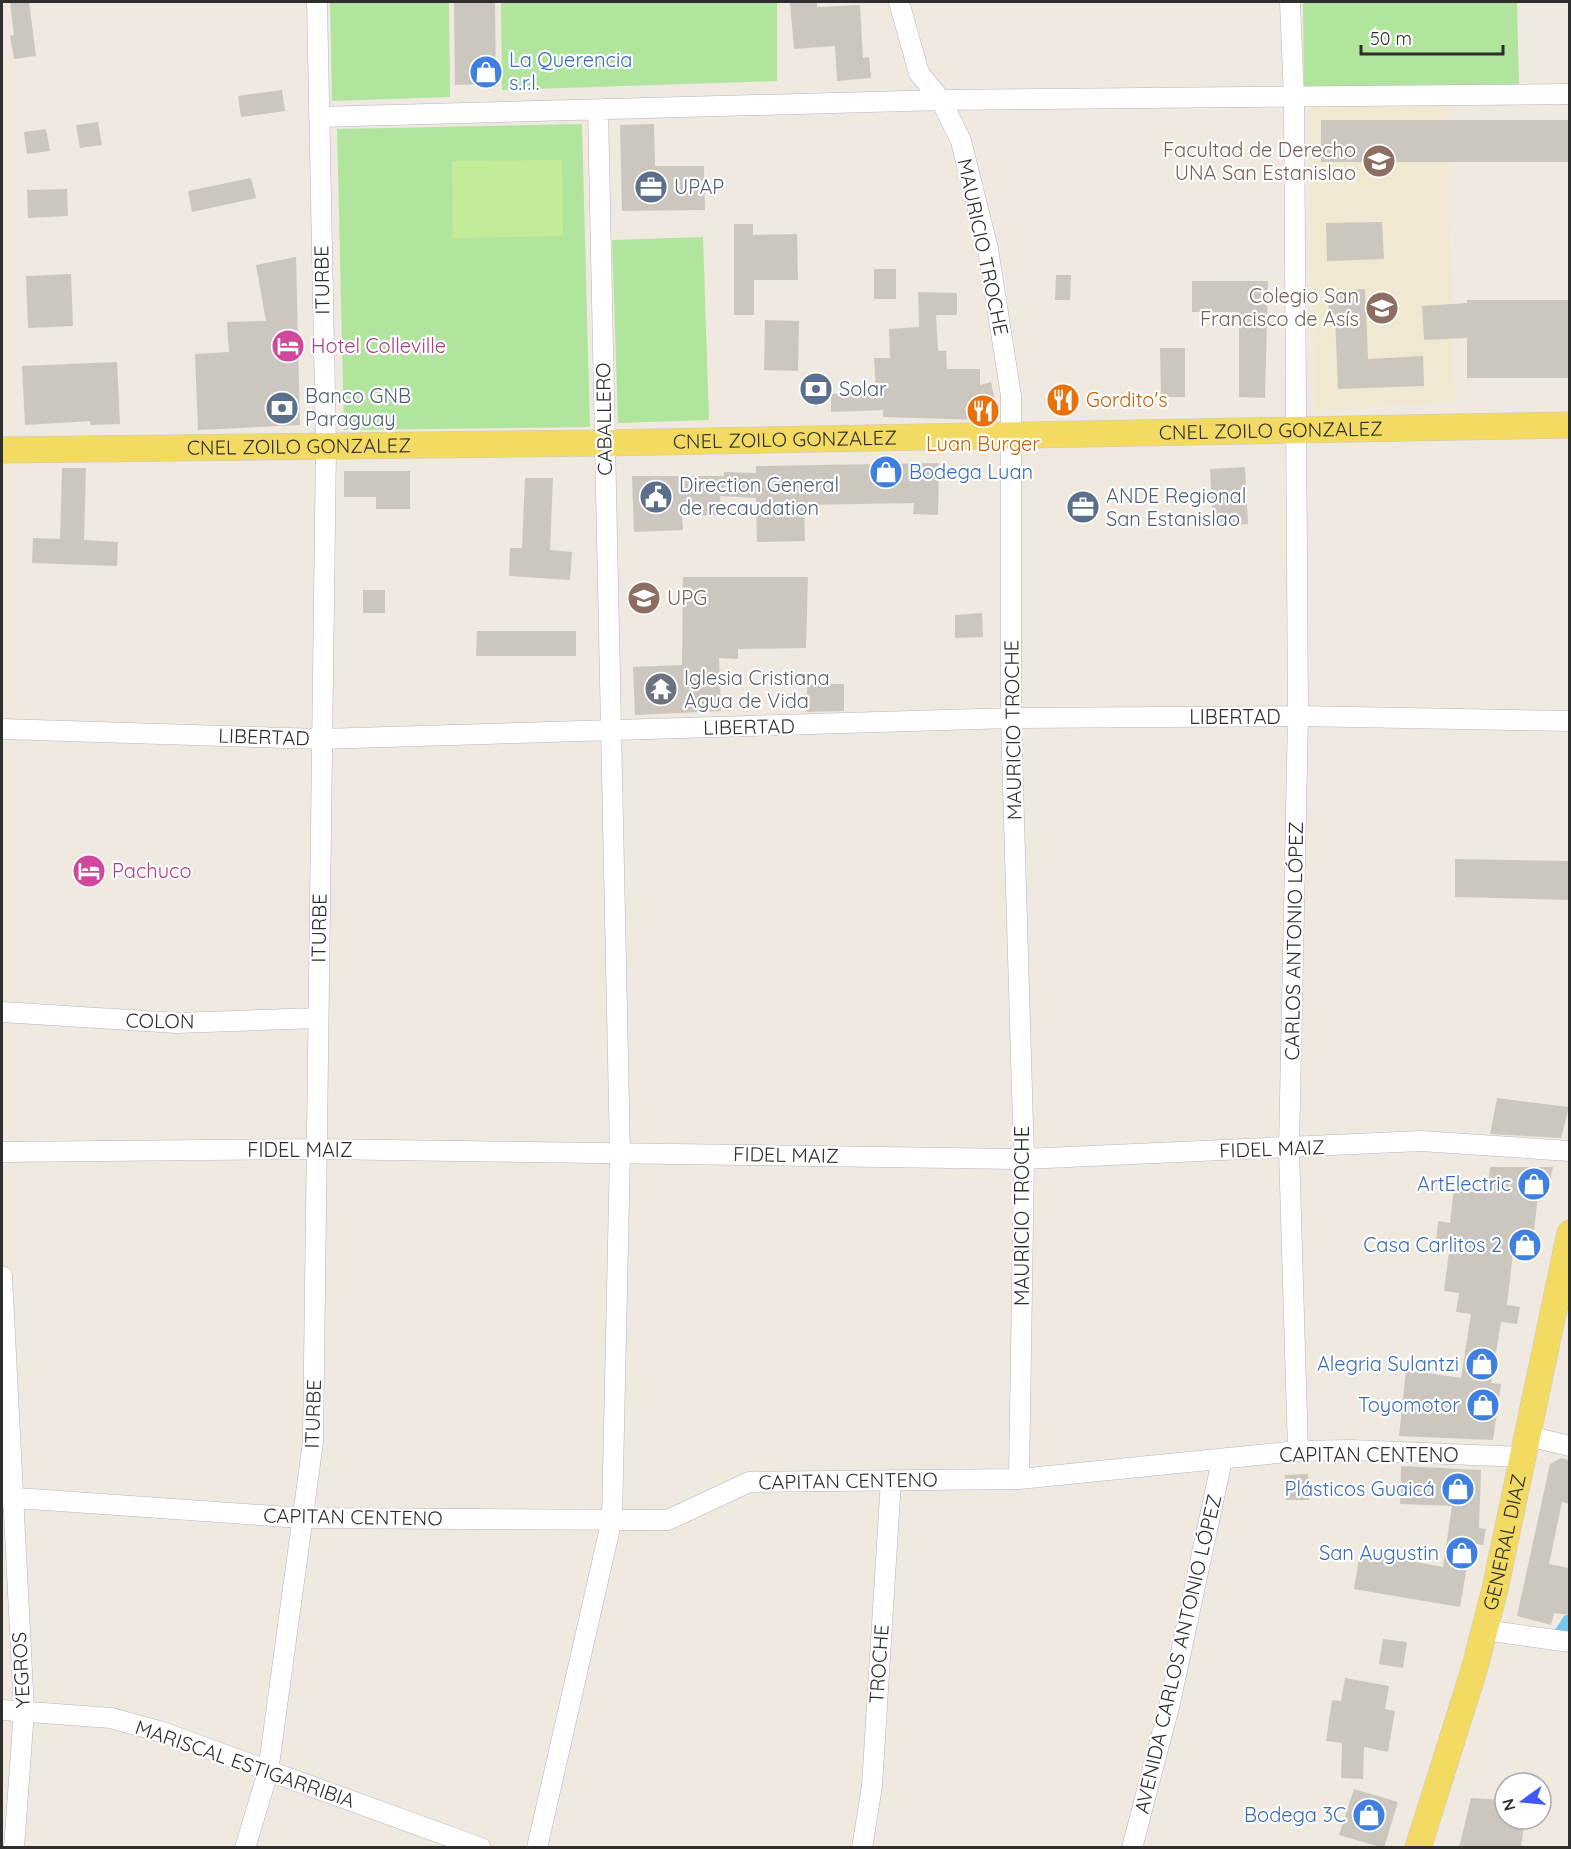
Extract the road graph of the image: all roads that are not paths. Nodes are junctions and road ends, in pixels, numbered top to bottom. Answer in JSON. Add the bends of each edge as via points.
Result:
{"nodes":[{"id":1,"x":316,"y":2,"type":"edge"},
{"id":2,"x":899,"y":2,"type":"edge"},
{"id":3,"x":1290,"y":2,"type":"edge"},
{"id":4,"x":1569,"y":94,"type":"edge"},
{"id":5,"x":1293,"y":98,"type":"junction"},
{"id":6,"x":941,"y":100,"type":"junction"},
{"id":7,"x":598,"y":110,"type":"junction"},
{"id":8,"x":319,"y":117,"type":"junction"},
{"id":9,"x":1569,"y":425,"type":"edge"},
{"id":10,"x":1297,"y":430,"type":"junction"},
{"id":11,"x":1012,"y":434,"type":"junction"},
{"id":12,"x":604,"y":443,"type":"junction"},
{"id":13,"x":326,"y":445,"type":"junction"},
{"id":14,"x":2,"y":450,"type":"edge"},
{"id":15,"x":1299,"y":716,"type":"junction"},
{"id":16,"x":1011,"y":718,"type":"junction"},
{"id":17,"x":1569,"y":721,"type":"edge"},
{"id":18,"x":2,"y":729,"type":"edge"},
{"id":19,"x":611,"y":729,"type":"junction"},
{"id":20,"x":321,"y":739,"type":"junction"},
{"id":21,"x":2,"y":1012,"type":"edge"},
{"id":22,"x":318,"y":1018,"type":"junction"},
{"id":23,"x":317,"y":1149,"type":"junction"},
{"id":24,"x":1289,"y":1149,"type":"junction"},
{"id":25,"x":1569,"y":1151,"type":"edge"},
{"id":26,"x":2,"y":1152,"type":"edge"},
{"id":27,"x":620,"y":1153,"type":"junction"},
{"id":28,"x":1024,"y":1159,"type":"junction"},
{"id":29,"x":1569,"y":1233,"type":"edge"},
{"id":30,"x":2,"y":1276,"type":"edge"},
{"id":31,"x":1569,"y":1446,"type":"edge"},
{"id":32,"x":1525,"y":1447,"type":"junction"},
{"id":33,"x":1298,"y":1451,"type":"junction"},
{"id":34,"x":1222,"y":1460,"type":"junction"},
{"id":35,"x":1019,"y":1479,"type":"junction"},
{"id":36,"x":891,"y":1480,"type":"junction"},
{"id":37,"x":7,"y":1497,"type":"edge"},
{"id":38,"x":302,"y":1518,"type":"junction"},
{"id":39,"x":612,"y":1520,"type":"junction"},
{"id":40,"x":1484,"y":1630,"type":"junction"},
{"id":41,"x":1569,"y":1642,"type":"edge"},
{"id":42,"x":2,"y":1710,"type":"edge"},
{"id":43,"x":24,"y":1711,"type":"junction"},
{"id":44,"x":268,"y":1772,"type":"junction"},
{"id":45,"x":14,"y":1848,"type":"edge"},
{"id":46,"x":245,"y":1848,"type":"edge"},
{"id":47,"x":481,"y":1848,"type":"edge"},
{"id":48,"x":537,"y":1848,"type":"edge"},
{"id":49,"x":862,"y":1848,"type":"edge"},
{"id":50,"x":1132,"y":1848,"type":"edge"},
{"id":51,"x":1418,"y":1848,"type":"edge"}],
"edges":[{"from":1,"to":8,"type":"street","name":"ITURBE"},
{"from":2,"to":6,"type":"street","name":"MAURICIO TROCHE","via":[[919,73]]},
{"from":3,"to":5,"type":"street"},
{"from":4,"to":5,"type":"street"},
{"from":5,"to":6,"type":"street"},
{"from":5,"to":10,"type":"street"},
{"from":6,"to":7,"type":"street"},
{"from":6,"to":11,"type":"street","name":"MAURICIO TROCHE","via":[[961,141],[988,249],[1011,396]]},
{"from":7,"to":8,"type":"street"},
{"from":7,"to":12,"type":"street","name":"CABALLERO"},
{"from":8,"to":13,"type":"street","name":"ITURBE"},
{"from":9,"to":10,"type":"main road","name":"CNEL ZOILO GONZALEZ"},
{"from":10,"to":11,"type":"main road","name":"CNEL ZOILO GONZALEZ"},
{"from":10,"to":15,"type":"street","name":"CARLOS ANTONIO LÓPEZ"},
{"from":11,"to":12,"type":"main road","name":"CNEL ZOILO GONZALEZ"},
{"from":11,"to":16,"type":"street","name":"MAURICIO TROCHE"},
{"from":12,"to":13,"type":"main road","name":"CNEL ZOILO GONZALEZ"},
{"from":12,"to":19,"type":"street","name":"CABALLERO"},
{"from":13,"to":14,"type":"main road","name":"CNEL ZOILO GONZALEZ"},
{"from":13,"to":20,"type":"street","name":"ITURBE"},
{"from":15,"to":16,"type":"street","name":"LIBERTAD"},
{"from":15,"to":17,"type":"street","name":"LIBERTAD"},
{"from":15,"to":24,"type":"street","name":"CARLOS ANTONIO LÓPEZ"},
{"from":16,"to":19,"type":"street","name":"LIBERTAD"},
{"from":16,"to":28,"type":"street","name":"MAURICIO TROCHE"},
{"from":18,"to":20,"type":"street","name":"LIBERTAD"},
{"from":19,"to":20,"type":"street","name":"LIBERTAD"},
{"from":19,"to":27,"type":"street","name":"CABALLERO"},
{"from":20,"to":22,"type":"street","name":"ITURBE"},
{"from":21,"to":22,"type":"street","name":"COLON","via":[[177,1023]]},
{"from":22,"to":23,"type":"street","name":"ITURBE"},
{"from":23,"to":26,"type":"street","name":"FIDEL MAIZ"},
{"from":23,"to":27,"type":"street","name":"FIDEL MAIZ"},
{"from":23,"to":38,"type":"street","name":"ITURBE","via":[[314,1442]]},
{"from":24,"to":25,"type":"street","name":"FIDEL MAIZ","via":[[1421,1141]]},
{"from":24,"to":28,"type":"street","name":"FIDEL MAIZ"},
{"from":24,"to":33,"type":"street","name":"CARLOS ANTONIO LÓPEZ"},
{"from":27,"to":28,"type":"street","name":"FIDEL MAIZ"},
{"from":27,"to":39,"type":"street","name":"CABALLERO"},
{"from":28,"to":35,"type":"street","name":"MAURICIO TROCHE"},
{"from":29,"to":32,"type":"main road","name":"GENERAL DIAZ"},
{"from":30,"to":37,"type":"street","name":"YEGROS"},
{"from":31,"to":32,"type":"street","name":"CAPITAN CENTENO"},
{"from":32,"to":33,"type":"street","name":"CAPITAN CENTENO"},
{"from":32,"to":40,"type":"main road","name":"GENERAL DIAZ"},
{"from":33,"to":34,"type":"street","name":"CAPITAN CENTENO"},
{"from":34,"to":35,"type":"street","name":"CAPITAN CENTENO"},
{"from":34,"to":50,"type":"street","name":"AVENIDA CARLOS ANTONIO LÓPEZ","via":[[1170,1703]]},
{"from":35,"to":36,"type":"street","name":"CAPITAN CENTENO"},
{"from":36,"to":39,"type":"street","name":"CAPITAN CENTENO","via":[[749,1482],[668,1520]]},
{"from":36,"to":49,"type":"street","name":"TROCHE","via":[[872,1786]]},
{"from":37,"to":38,"type":"street","name":"CAPITAN CENTENO"},
{"from":37,"to":43,"type":"street","name":"YEGROS"},
{"from":38,"to":39,"type":"street","name":"CAPITAN CENTENO"},
{"from":38,"to":44,"type":"street","name":"ITURBE"},
{"from":39,"to":48,"type":"street","name":"CABALLERO"},
{"from":40,"to":41,"type":"street"},
{"from":40,"to":51,"type":"main road","name":"GENERAL DIAZ"},
{"from":42,"to":43,"type":"street","name":"MARISCAL ESTIGARRIBIA"},
{"from":43,"to":44,"type":"street","name":"MARISCAL ESTIGARRIBIA","via":[[111,1718],[162,1732]]},
{"from":43,"to":45,"type":"street","name":"YEGROS"},
{"from":44,"to":46,"type":"street","name":"ITURBE"},
{"from":44,"to":47,"type":"street","name":"MARISCAL ESTIGARRIBIA"}]}
